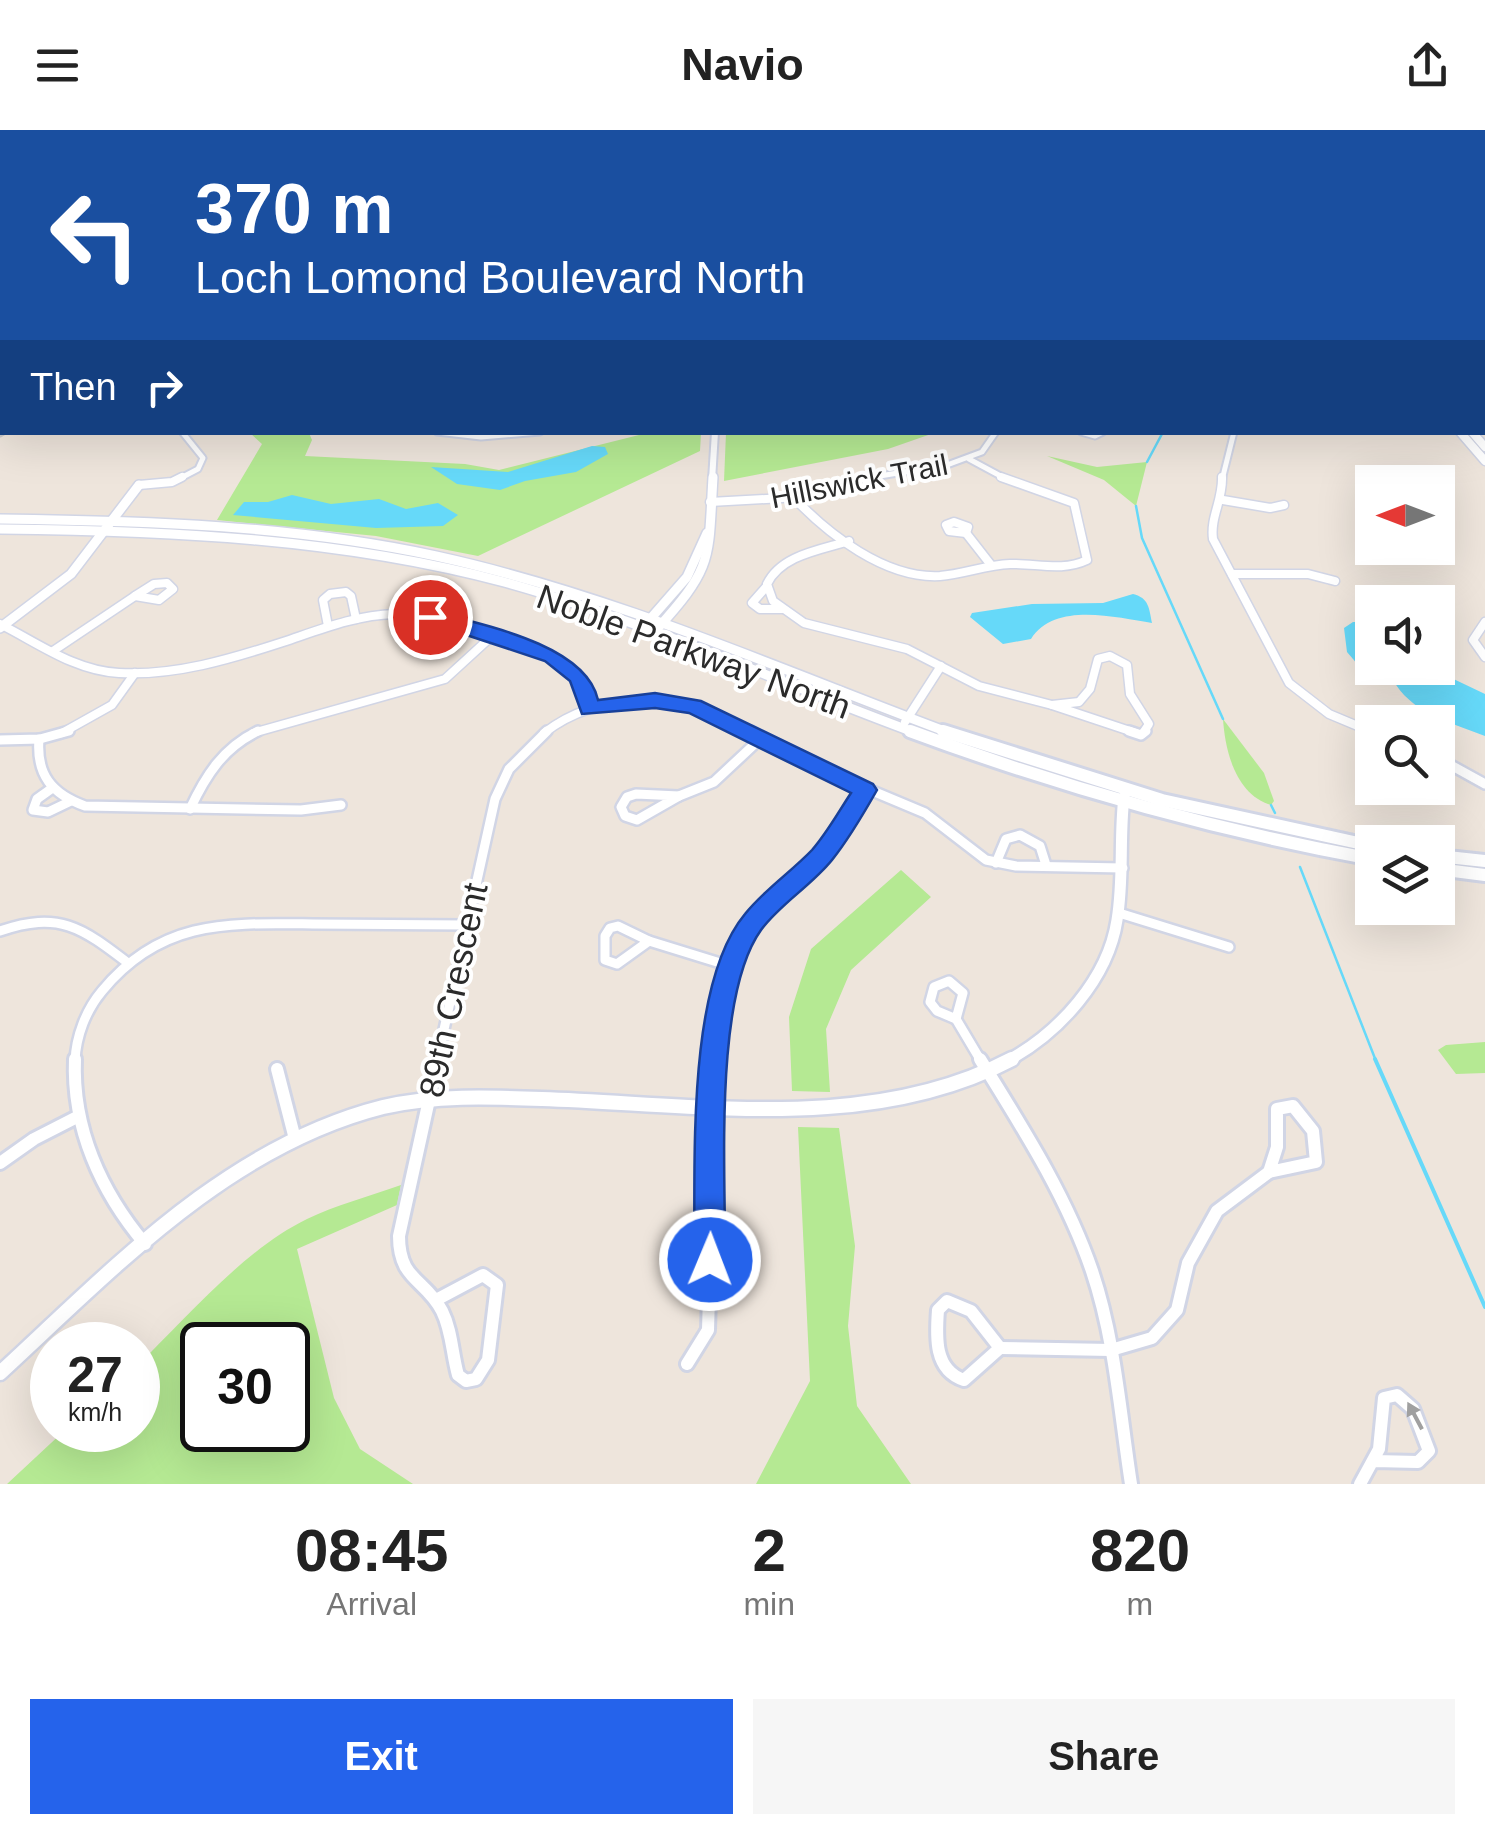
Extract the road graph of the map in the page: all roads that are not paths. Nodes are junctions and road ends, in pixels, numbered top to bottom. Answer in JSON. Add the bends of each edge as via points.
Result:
{"nodes":[{"id":1,"x":184,"y":435,"type":"edge"},
{"id":2,"x":463,"y":435,"type":"edge"},
{"id":3,"x":505,"y":435,"type":"edge"},
{"id":4,"x":715,"y":435,"type":"edge"},
{"id":5,"x":994,"y":435,"type":"edge"},
{"id":6,"x":1233,"y":435,"type":"edge"},
{"id":7,"x":1463,"y":435,"type":"edge"},
{"id":8,"x":969,"y":458,"type":"junction"},
{"id":9,"x":1485,"y":461,"type":"edge"},
{"id":10,"x":139,"y":485,"type":"joint"},
{"id":11,"x":792,"y":496,"type":"junction"},
{"id":12,"x":1223,"y":500,"type":"junction"},
{"id":13,"x":710,"y":502,"type":"junction"},
{"id":14,"x":1284,"y":504,"type":"dead end"},
{"id":15,"x":0,"y":519,"type":"edge"},
{"id":16,"x":111,"y":526,"type":"junction"},
{"id":17,"x":0,"y":529,"type":"edge"},
{"id":18,"x":966,"y":533,"type":"dead end"},
{"id":19,"x":849,"y":541,"type":"junction"},
{"id":20,"x":992,"y":566,"type":"junction"},
{"id":21,"x":1232,"y":574,"type":"junction"},
{"id":22,"x":1335,"y":580,"type":"dead end"},
{"id":23,"x":767,"y":586,"type":"junction"},
{"id":24,"x":135,"y":596,"type":"dead end"},
{"id":25,"x":782,"y":609,"type":"junction"},
{"id":26,"x":356,"y":619,"type":"junction"},
{"id":27,"x":1485,"y":622,"type":"edge"},
{"id":28,"x":1,"y":626,"type":"edge"},
{"id":29,"x":328,"y":626,"type":"junction"},
{"id":30,"x":651,"y":627,"type":"junction"},
{"id":31,"x":492,"y":636,"type":"junction"},
{"id":32,"x":54,"y":651,"type":"junction"},
{"id":33,"x":1485,"y":657,"type":"edge"},
{"id":34,"x":941,"y":666,"type":"junction"},
{"id":35,"x":135,"y":673,"type":"junction"},
{"id":36,"x":1052,"y":705,"type":"junction"},
{"id":37,"x":590,"y":708,"type":"junction"},
{"id":38,"x":905,"y":722,"type":"junction"},
{"id":39,"x":1355,"y":725,"type":"edge"},
{"id":40,"x":760,"y":738,"type":"junction"},
{"id":41,"x":39,"y":739,"type":"junction"},
{"id":42,"x":0,"y":740,"type":"edge"},
{"id":43,"x":1455,"y":767,"type":"edge"},
{"id":44,"x":1485,"y":784,"type":"edge"},
{"id":45,"x":51,"y":789,"type":"junction"},
{"id":46,"x":866,"y":790,"type":"junction"},
{"id":47,"x":679,"y":796,"type":"junction"},
{"id":48,"x":1124,"y":797,"type":"junction"},
{"id":49,"x":71,"y":802,"type":"junction"},
{"id":50,"x":341,"y":805,"type":"dead end"},
{"id":51,"x":190,"y":809,"type":"junction"},
{"id":52,"x":1355,"y":843,"type":"edge"},
{"id":53,"x":1355,"y":856,"type":"edge"},
{"id":54,"x":1455,"y":858,"type":"edge"},
{"id":55,"x":1485,"y":862,"type":"edge"},
{"id":56,"x":996,"y":863,"type":"junction"},
{"id":57,"x":1046,"y":865,"type":"junction"},
{"id":58,"x":1123,"y":868,"type":"junction"},
{"id":59,"x":1455,"y":871,"type":"edge"},
{"id":60,"x":1485,"y":875,"type":"edge"},
{"id":61,"x":1119,"y":913,"type":"junction"},
{"id":62,"x":467,"y":925,"type":"junction"},
{"id":63,"x":0,"y":931,"type":"edge"},
{"id":64,"x":648,"y":941,"type":"junction"},
{"id":65,"x":1229,"y":947,"type":"dead end"},
{"id":66,"x":128,"y":963,"type":"junction"},
{"id":67,"x":730,"y":966,"type":"junction"},
{"id":68,"x":956,"y":1020,"type":"dead end"},
{"id":69,"x":277,"y":1070,"type":"dead end"},
{"id":70,"x":987,"y":1073,"type":"junction"},
{"id":71,"x":429,"y":1099,"type":"junction"},
{"id":72,"x":712,"y":1105,"type":"junction"},
{"id":73,"x":79,"y":1116,"type":"junction"},
{"id":74,"x":295,"y":1139,"type":"junction"},
{"id":75,"x":0,"y":1164,"type":"edge"},
{"id":76,"x":1269,"y":1172,"type":"junction"},
{"id":77,"x":145,"y":1244,"type":"junction"},
{"id":78,"x":436,"y":1300,"type":"junction"},
{"id":79,"x":1000,"y":1348,"type":"junction"},
{"id":80,"x":1111,"y":1350,"type":"junction"},
{"id":81,"x":687,"y":1364,"type":"dead end"},
{"id":82,"x":0,"y":1372,"type":"edge"},
{"id":83,"x":1374,"y":1460,"type":"junction"},
{"id":84,"x":1131,"y":1484,"type":"edge"},
{"id":85,"x":1360,"y":1484,"type":"edge"}],
"edges":[{"from":1,"to":10,"type":"street","via":[[202,458],[198,469],[172,482]]},
{"from":2,"to":3,"type":"street"},
{"from":4,"to":13,"type":"street"},
{"from":5,"to":8,"type":"street","name":"Hillswick Trail"},
{"from":6,"to":12,"type":"street"},
{"from":7,"to":9,"type":"main road"},
{"from":8,"to":11,"type":"street","name":"Hillswick Trail"},
{"from":8,"to":20,"type":"street","via":[[1001,477],[1069,500],[1089,550],[1074,566]]},
{"from":10,"to":16,"type":"street"},
{"from":11,"to":13,"type":"street","name":"Hillswick Trail"},
{"from":11,"to":19,"type":"street"},
{"from":12,"to":14,"type":"street"},
{"from":12,"to":21,"type":"street","via":[[1210,530]]},
{"from":13,"to":30,"type":"street","via":[[707,532],[687,578]]},
{"from":15,"to":16,"type":"main road","name":"Noble Parkway North"},
{"from":16,"to":17,"type":"main road","name":"Noble Parkway North"},
{"from":16,"to":28,"type":"street","via":[[70,574]]},
{"from":16,"to":30,"type":"main road","name":"Noble Parkway North","via":[[289,533],[406,550],[526,578]]},
{"from":18,"to":20,"type":"street"},
{"from":19,"to":20,"type":"street","via":[[887,567],[916,575]]},
{"from":19,"to":23,"type":"street","via":[[788,561],[773,570]]},
{"from":21,"to":22,"type":"street"},
{"from":21,"to":39,"type":"street","via":[[1289,683]]},
{"from":23,"to":25,"type":"street"},
{"from":23,"to":25,"type":"street","via":[[752,603]]},
{"from":24,"to":32,"type":"street"},
{"from":25,"to":34,"type":"street","via":[[824,630],[892,644]]},
{"from":26,"to":29,"type":"street"},
{"from":26,"to":29,"type":"street","via":[[351,596],[335,592],[323,600]]},
{"from":26,"to":31,"type":"street","via":[[430,617]]},
{"from":27,"to":33,"type":"street","via":[[1473,640]]},
{"from":28,"to":32,"type":"street"},
{"from":29,"to":35,"type":"street","via":[[235,656]]},
{"from":30,"to":38,"type":"main road","name":"Noble Parkway North"},
{"from":31,"to":37,"type":"street","via":[[566,665],[585,688]]},
{"from":31,"to":51,"type":"street","via":[[445,679],[234,742],[214,761]]},
{"from":32,"to":35,"type":"street","via":[[84,668]]},
{"from":34,"to":36,"type":"street","via":[[994,692]]},
{"from":34,"to":38,"type":"street"},
{"from":35,"to":41,"type":"street","via":[[104,712]]},
{"from":36,"to":36,"type":"street","via":[[1079,702],[1098,659],[1117,657],[1127,665],[1130,694],[1149,729],[1127,734]]},
{"from":37,"to":40,"type":"street","name":"89th Crescent","via":[[674,702],[712,712]]},
{"from":37,"to":62,"type":"street","name":"89th Crescent","via":[[544,731],[510,766],[495,799]]},
{"from":38,"to":48,"type":"main road","name":"Noble Parkway North"},
{"from":40,"to":46,"type":"street","name":"89th Crescent"},
{"from":40,"to":47,"type":"street","via":[[718,780]]},
{"from":41,"to":42,"type":"street"},
{"from":41,"to":45,"type":"street","via":[[40,774]]},
{"from":43,"to":44,"type":"street"},
{"from":45,"to":49,"type":"street"},
{"from":45,"to":49,"type":"street","via":[[33,810],[50,812]]},
{"from":46,"to":56,"type":"street","name":"89th Crescent","via":[[938,821]]},
{"from":46,"to":67,"type":"street","via":[[823,854],[752,923]]},
{"from":47,"to":47,"type":"street","via":[[636,794],[624,800],[622,810],[642,819]]},
{"from":48,"to":52,"type":"main road","name":"Noble Parkway North"},
{"from":48,"to":53,"type":"main road","name":"Noble Parkway North"},
{"from":48,"to":58,"type":"street"},
{"from":49,"to":51,"type":"street"},
{"from":50,"to":51,"type":"street"},
{"from":54,"to":55,"type":"main road"},
{"from":56,"to":57,"type":"street"},
{"from":56,"to":57,"type":"street","via":[[1006,839],[1020,835],[1040,846]]},
{"from":57,"to":58,"type":"street"},
{"from":58,"to":61,"type":"street"},
{"from":59,"to":60,"type":"main road"},
{"from":61,"to":65,"type":"street"},
{"from":61,"to":70,"type":"street","via":[[1088,990],[1041,1038]]},
{"from":62,"to":66,"type":"street","via":[[215,924],[170,938]]},
{"from":62,"to":71,"type":"street","name":"89th Crescent"},
{"from":63,"to":66,"type":"street","via":[[36,920],[70,922]]},
{"from":64,"to":64,"type":"street","via":[[610,928],[606,960],[617,964]]},
{"from":64,"to":67,"type":"street"},
{"from":66,"to":73,"type":"street","via":[[82,1022],[72,1064]]},
{"from":67,"to":72,"type":"street"},
{"from":68,"to":70,"type":"street"},
{"from":69,"to":74,"type":"street"},
{"from":70,"to":72,"type":"street","via":[[939,1092],[859,1107]]},
{"from":70,"to":80,"type":"street","via":[[1076,1229]]},
{"from":71,"to":72,"type":"street"},
{"from":71,"to":74,"type":"street","via":[[366,1112]]},
{"from":71,"to":78,"type":"street","name":"89th Crescent","via":[[398,1250],[406,1275]]},
{"from":72,"to":81,"type":"street","via":[[708,1330]]},
{"from":73,"to":75,"type":"street"},
{"from":73,"to":77,"type":"street","via":[[94,1166]]},
{"from":74,"to":77,"type":"street","via":[[225,1180]]},
{"from":76,"to":76,"type":"street","via":[[1310,1166],[1319,1157],[1308,1120],[1293,1106],[1277,1109]]},
{"from":76,"to":80,"type":"street","via":[[1217,1212],[1201,1235],[1166,1326],[1134,1346]]},
{"from":77,"to":82,"type":"street"},
{"from":78,"to":78,"type":"street","name":"89th Crescent","via":[[483,1275],[497,1285],[488,1360],[476,1379],[458,1375]]},
{"from":79,"to":79,"type":"street","via":[[959,1301],[938,1310],[936,1332],[949,1375],[973,1376]]},
{"from":79,"to":80,"type":"street"},
{"from":80,"to":84,"type":"street"},
{"from":83,"to":83,"type":"street","one_way":true,"via":[[1418,1462],[1429,1451],[1413,1409],[1397,1395],[1381,1405],[1382,1437]]},
{"from":83,"to":85,"type":"street"}]}
